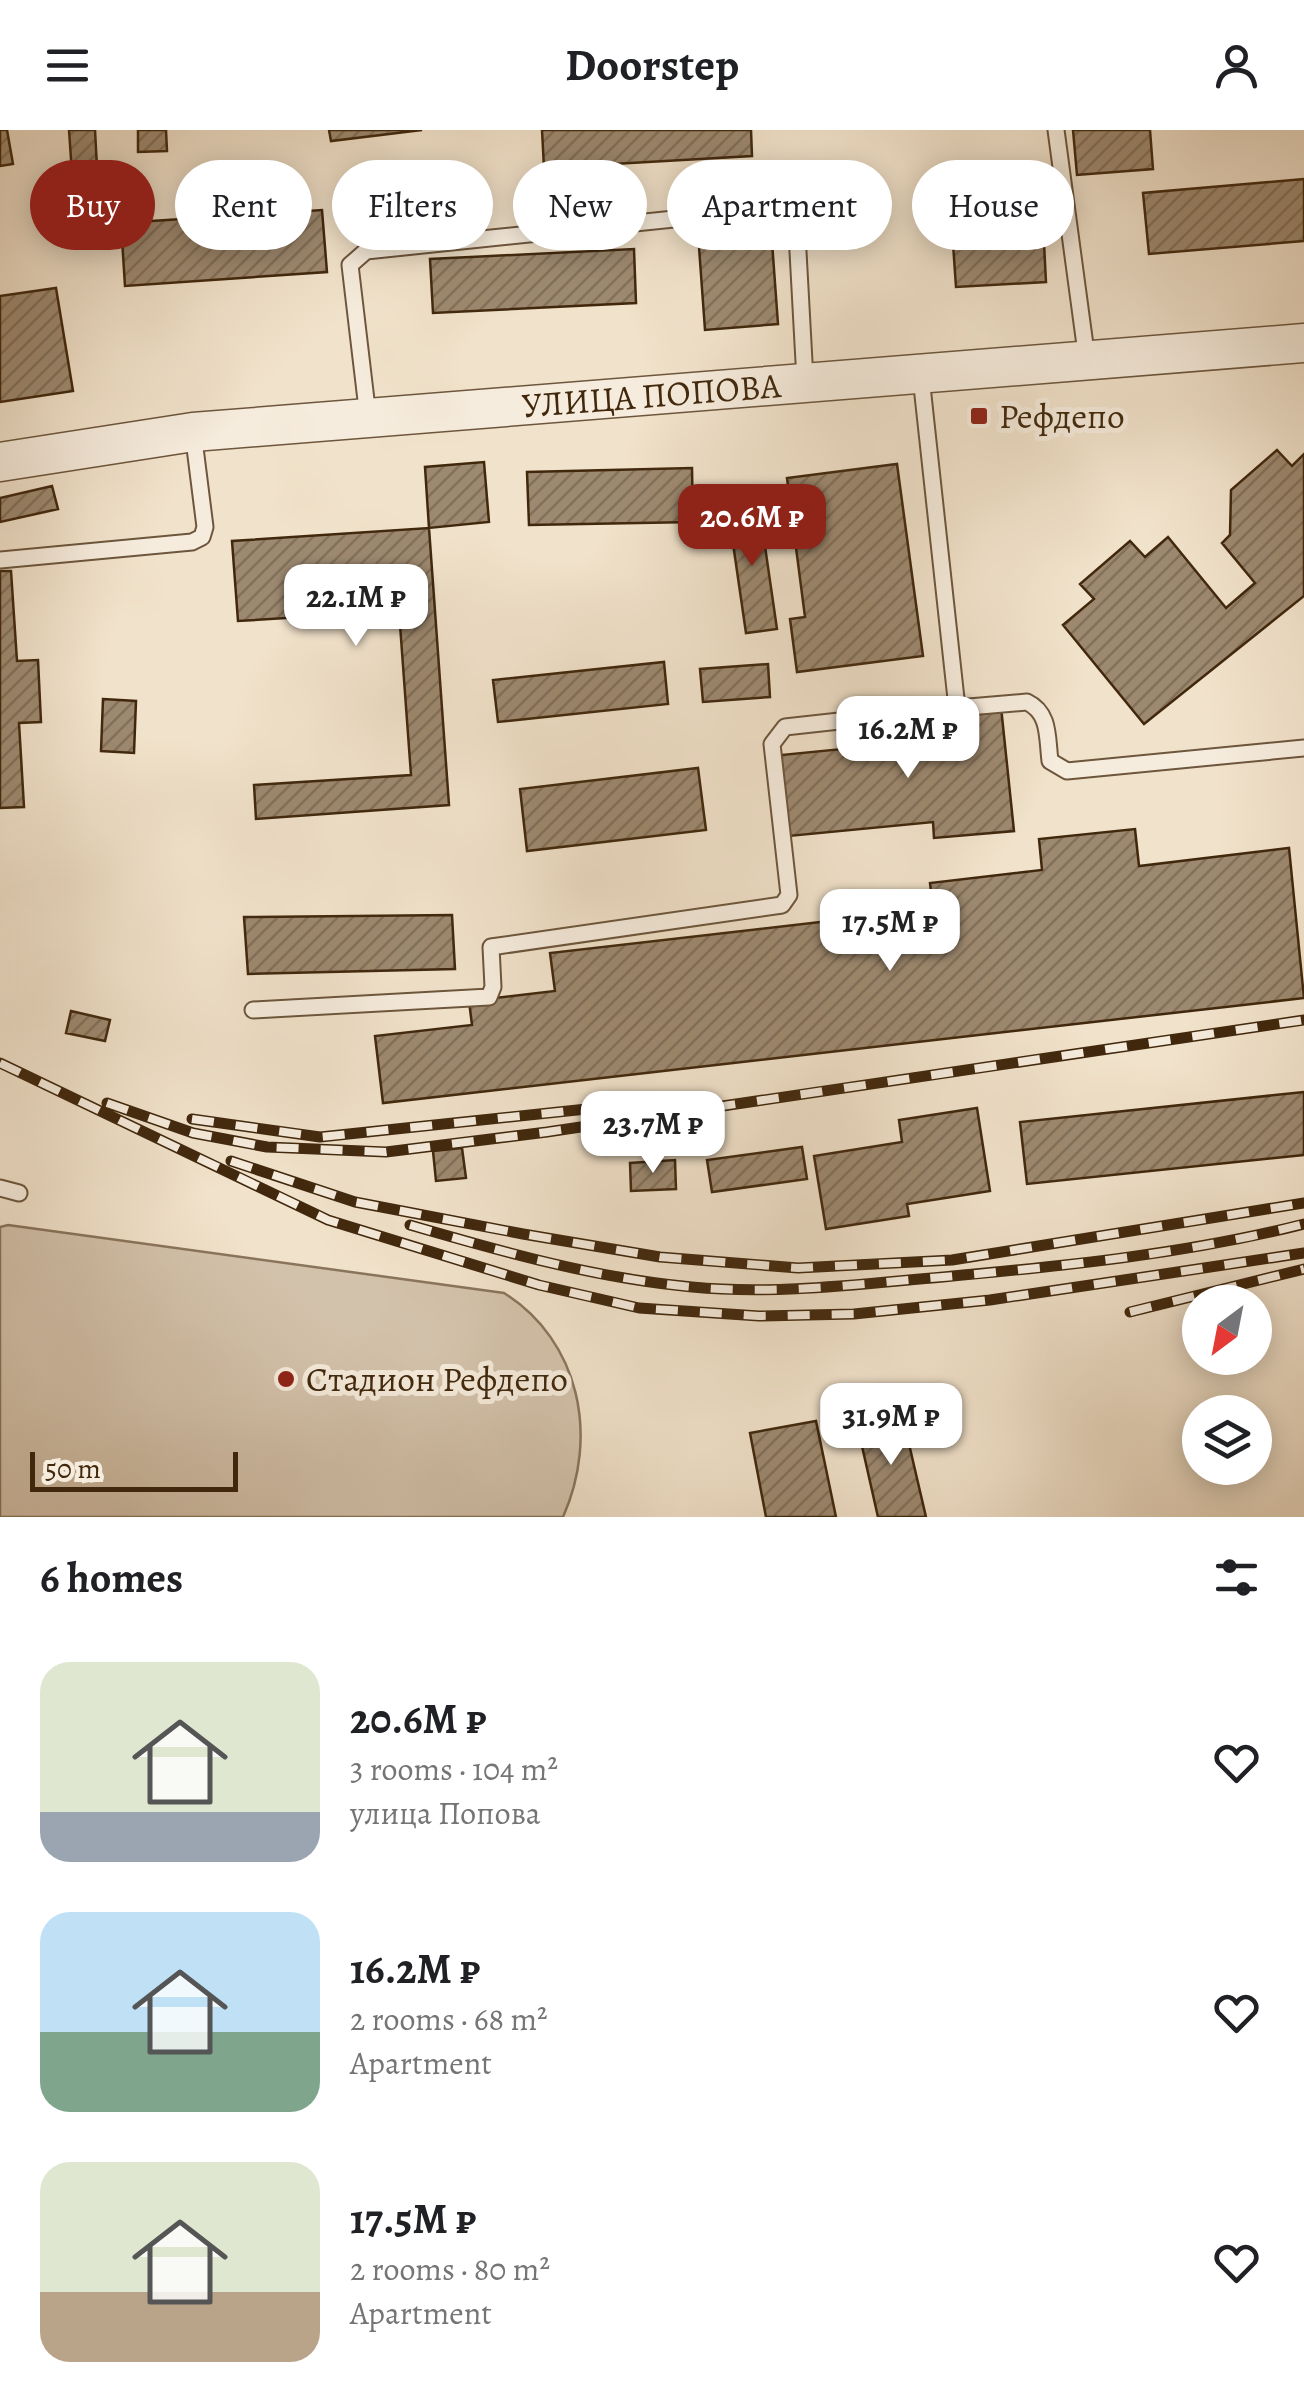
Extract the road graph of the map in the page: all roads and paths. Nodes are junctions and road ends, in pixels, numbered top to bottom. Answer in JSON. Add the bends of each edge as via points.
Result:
{"nodes":[{"id":1,"x":1056,"y":130,"type":"edge"},
{"id":2,"x":1304,"y":343,"type":"edge"},
{"id":3,"x":1087,"y":360,"type":"junction"},
{"id":4,"x":922,"y":377,"type":"junction"},
{"id":5,"x":806,"y":384,"type":"junction"},
{"id":6,"x":368,"y":418,"type":"junction"},
{"id":7,"x":192,"y":432,"type":"junction"},
{"id":8,"x":0,"y":462,"type":"edge"},
{"id":9,"x":0,"y":560,"type":"edge"},
{"id":10,"x":957,"y":708,"type":"junction"},
{"id":11,"x":1304,"y":748,"type":"edge"},
{"id":12,"x":253,"y":1010,"type":"dead end"},
{"id":13,"x":0,"y":1188,"type":"edge"},
{"id":14,"x":18,"y":1193,"type":"dead end"}],
"edges":[{"from":1,"to":3,"type":"lane"},
{"from":2,"to":3,"type":"street","name":"УЛИЦА ПОПОВА"},
{"from":3,"to":4,"type":"street","name":"УЛИЦА ПОПОВА"},
{"from":4,"to":5,"type":"street","name":"УЛИЦА ПОПОВА"},
{"from":4,"to":10,"type":"lane"},
{"from":5,"to":6,"type":"street","name":"УЛИЦА ПОПОВА"},
{"from":5,"to":6,"type":"lane","via":[[796,215],[780,208],[366,250],[350,265]]},
{"from":6,"to":7,"type":"street","name":"УЛИЦА ПОПОВА"},
{"from":7,"to":8,"type":"street","name":"УЛИЦА ПОПОВА"},
{"from":7,"to":9,"type":"lane","via":[[202,537]]},
{"from":10,"to":11,"type":"lane","via":[[1037,706],[1044,713],[1050,760],[1067,772]]},
{"from":10,"to":12,"type":"lane","via":[[785,727],[776,735],[789,895],[782,905],[491,948],[494,986],[488,997]]},
{"from":13,"to":14,"type":"lane"}]}
